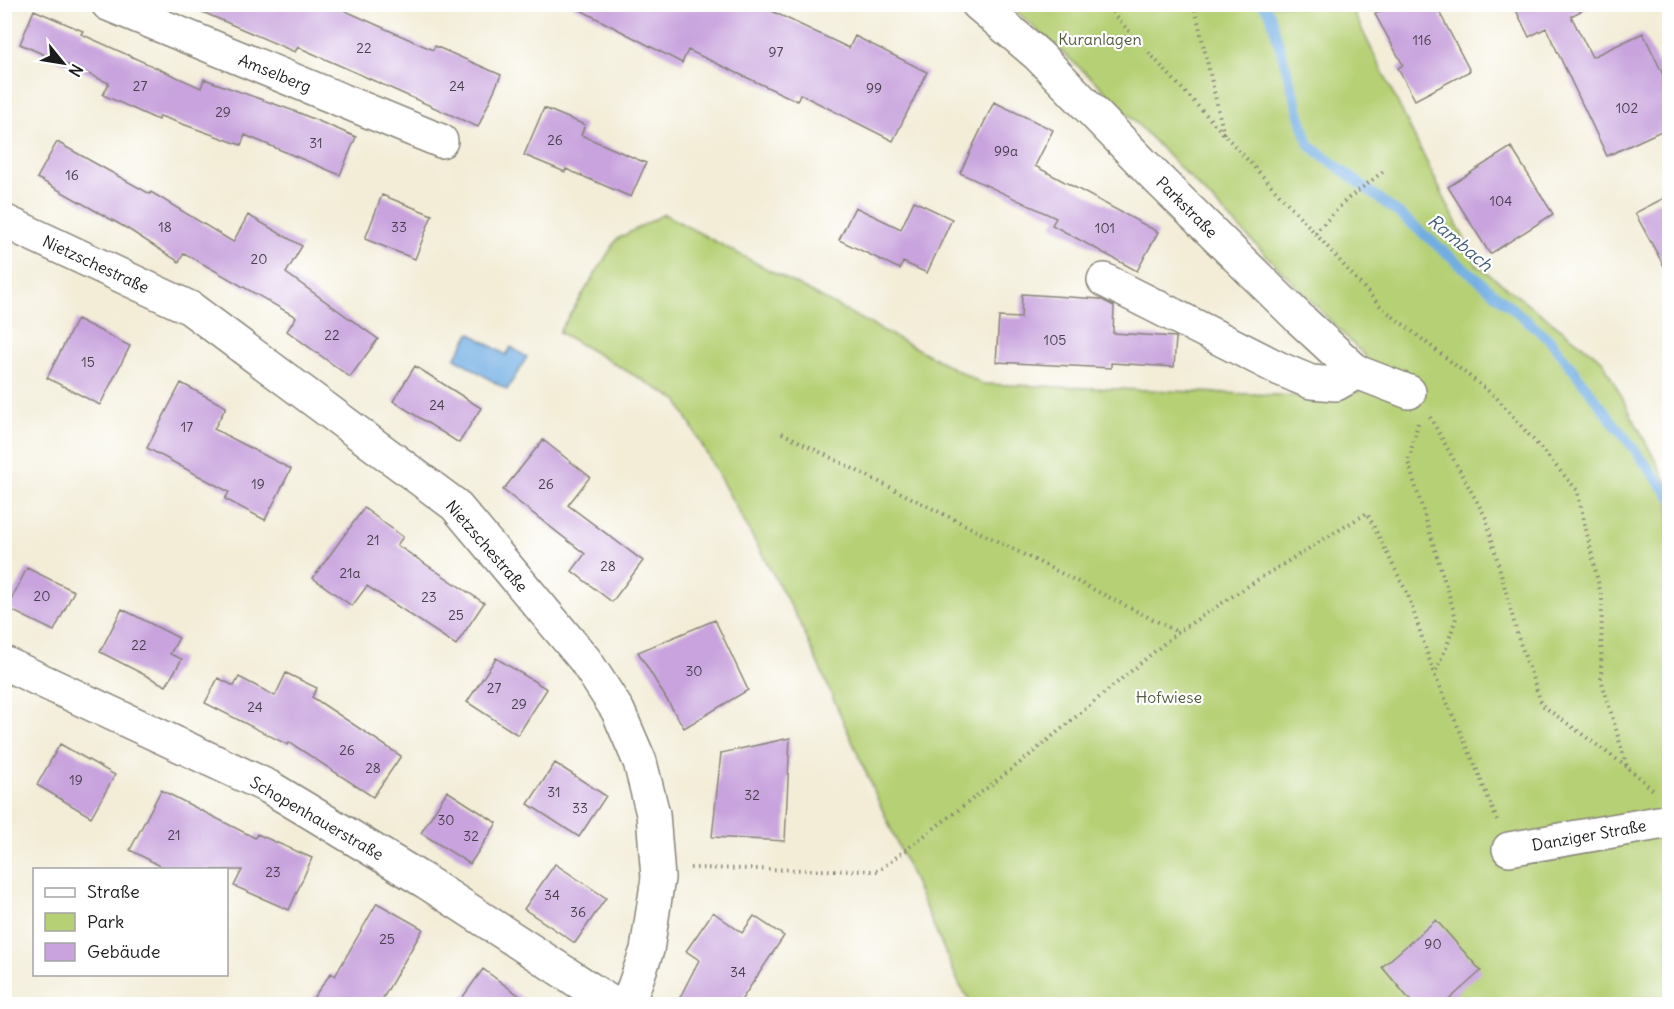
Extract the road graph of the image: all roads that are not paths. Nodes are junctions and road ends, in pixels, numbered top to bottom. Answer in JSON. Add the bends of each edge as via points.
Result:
{"nodes":[{"id":1,"x":108,"y":4,"type":"edge"},
{"id":2,"x":978,"y":4,"type":"edge"},
{"id":3,"x":441,"y":141,"type":"dead end"},
{"id":4,"x":4,"y":221,"type":"edge"},
{"id":5,"x":1104,"y":280,"type":"dead end"},
{"id":6,"x":1358,"y":372,"type":"junction"},
{"id":7,"x":1416,"y":398,"type":"road end"},
{"id":8,"x":4,"y":663,"type":"edge"},
{"id":9,"x":1665,"y":809,"type":"edge"},
{"id":10,"x":1509,"y":849,"type":"road end"},
{"id":11,"x":613,"y":1005,"type":"edge"},
{"id":12,"x":628,"y":1005,"type":"edge"}],
"edges":[{"from":1,"to":3,"type":"street","name":"Amselberg"},
{"from":2,"to":6,"type":"street","name":"Parkstraße","via":[[1038,55],[1165,186]]},
{"from":4,"to":12,"type":"street","name":"Nietzschestraße","via":[[190,308],[455,505],[585,660],[618,711],[640,762],[653,814],[658,878],[647,950]]},
{"from":5,"to":6,"type":"street","via":[[1311,382],[1336,384]]},
{"from":6,"to":7,"type":"street","name":"Parkstraße"},
{"from":8,"to":11,"type":"street","name":"Schopenhauerstraße","via":[[269,787],[426,882]]},
{"from":9,"to":10,"type":"street","name":"Danziger Straße"}]}
